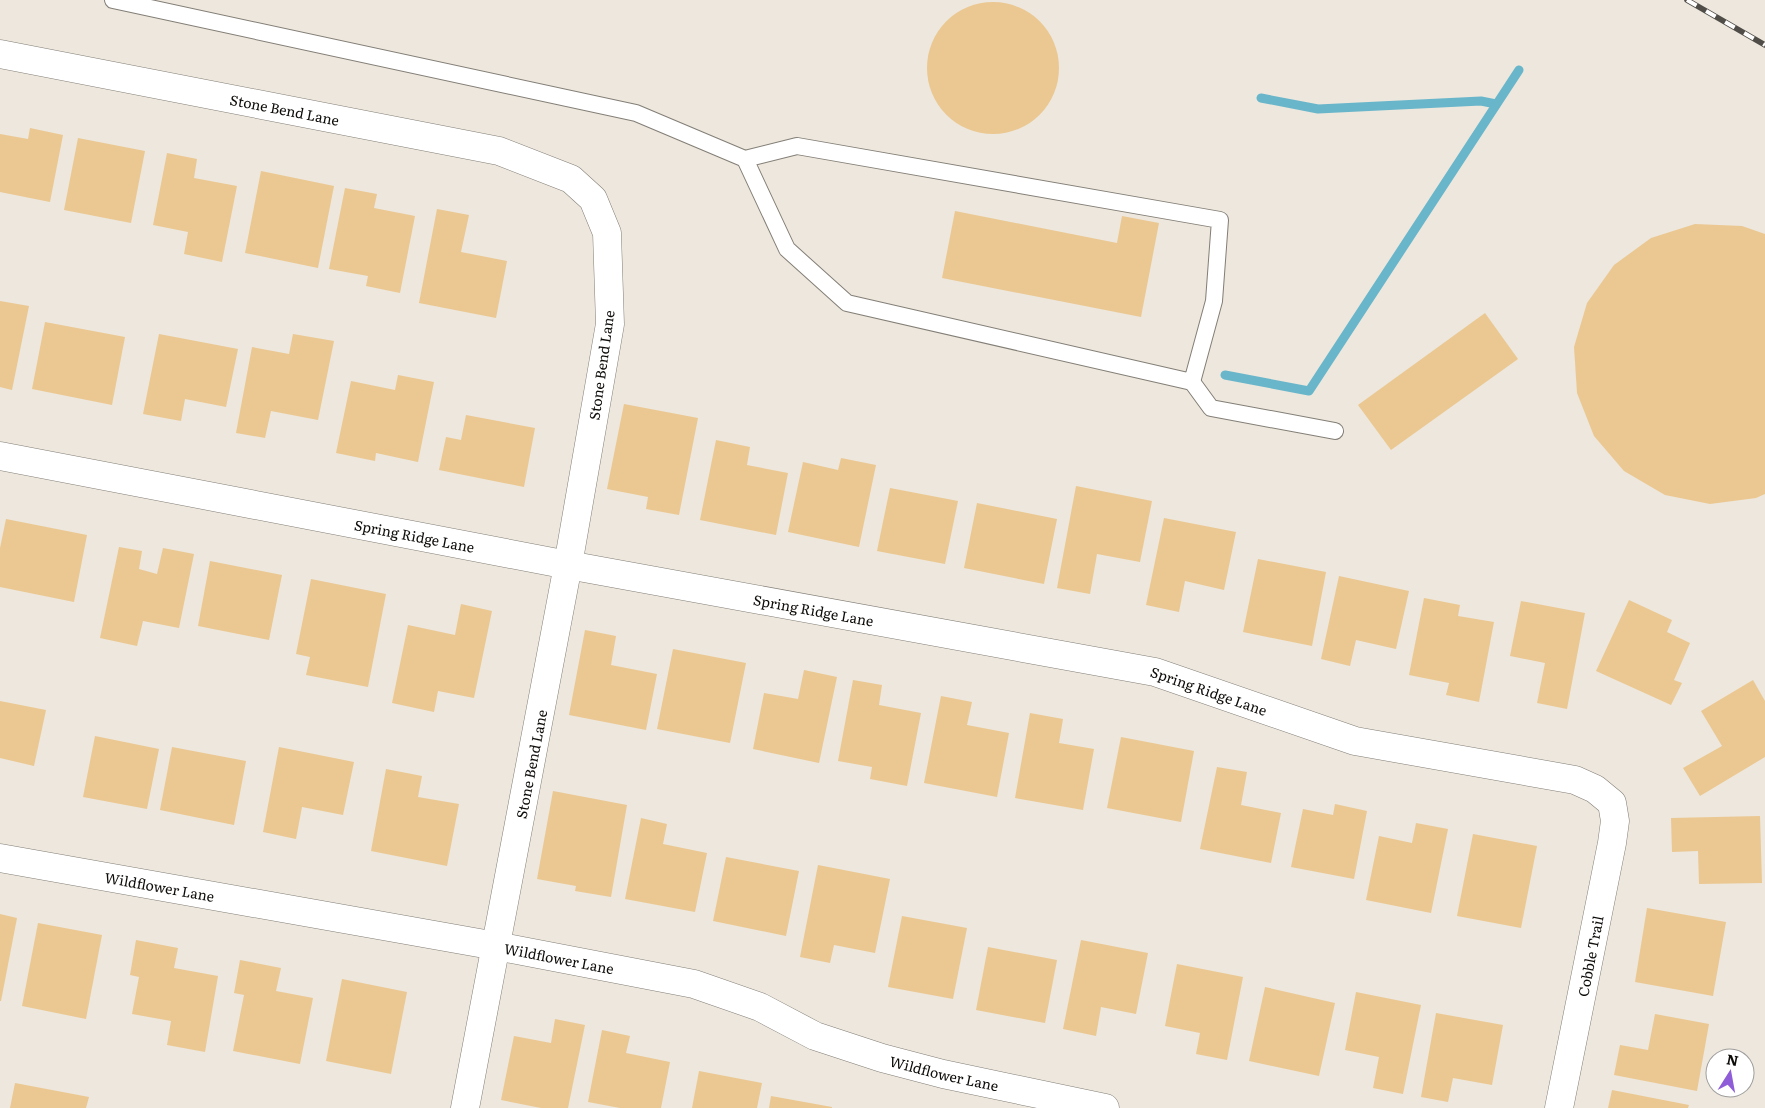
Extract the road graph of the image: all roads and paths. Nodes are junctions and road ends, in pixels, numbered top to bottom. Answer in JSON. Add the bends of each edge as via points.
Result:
{"nodes":[{"id":1,"x":113,"y":0,"type":"edge"},
{"id":2,"x":0,"y":54,"type":"edge"},
{"id":3,"x":745,"y":159,"type":"junction"},
{"id":4,"x":1192,"y":382,"type":"junction"},
{"id":5,"x":1335,"y":432,"type":"dead end"},
{"id":6,"x":0,"y":456,"type":"edge"},
{"id":7,"x":568,"y":565,"type":"junction"},
{"id":8,"x":1612,"y":803,"type":"joint"},
{"id":9,"x":0,"y":858,"type":"edge"},
{"id":10,"x":496,"y":946,"type":"junction"},
{"id":11,"x":465,"y":1108,"type":"edge"},
{"id":12,"x":1105,"y":1108,"type":"edge"},
{"id":13,"x":1559,"y":1108,"type":"edge"}],
"edges":[{"from":1,"to":3,"type":"lane","via":[[636,112]]},
{"from":2,"to":7,"type":"street","name":"Stone Bend Lane","via":[[499,151],[571,179],[592,199],[607,233],[610,324]]},
{"from":3,"to":4,"type":"lane","via":[[787,249],[847,303]]},
{"from":3,"to":4,"type":"lane","via":[[796,146],[1220,220],[1214,301]]},
{"from":4,"to":5,"type":"lane","via":[[1211,408]]},
{"from":6,"to":7,"type":"street","name":"Spring Ridge Lane"},
{"from":7,"to":8,"type":"street","name":"Spring Ridge Lane","via":[[1156,672],[1355,740],[1575,780],[1595,789]]},
{"from":7,"to":10,"type":"street","name":"Stone Bend Lane"},
{"from":8,"to":13,"type":"street","name":"Cobble Trail","via":[[1615,821],[1612,843]]},
{"from":9,"to":10,"type":"street","name":"Wildflower Lane"},
{"from":10,"to":11,"type":"street","name":"Stone Bend Lane"},
{"from":10,"to":12,"type":"street","name":"Wildflower Lane","via":[[694,984],[760,1007],[815,1036],[882,1058]]}]}
